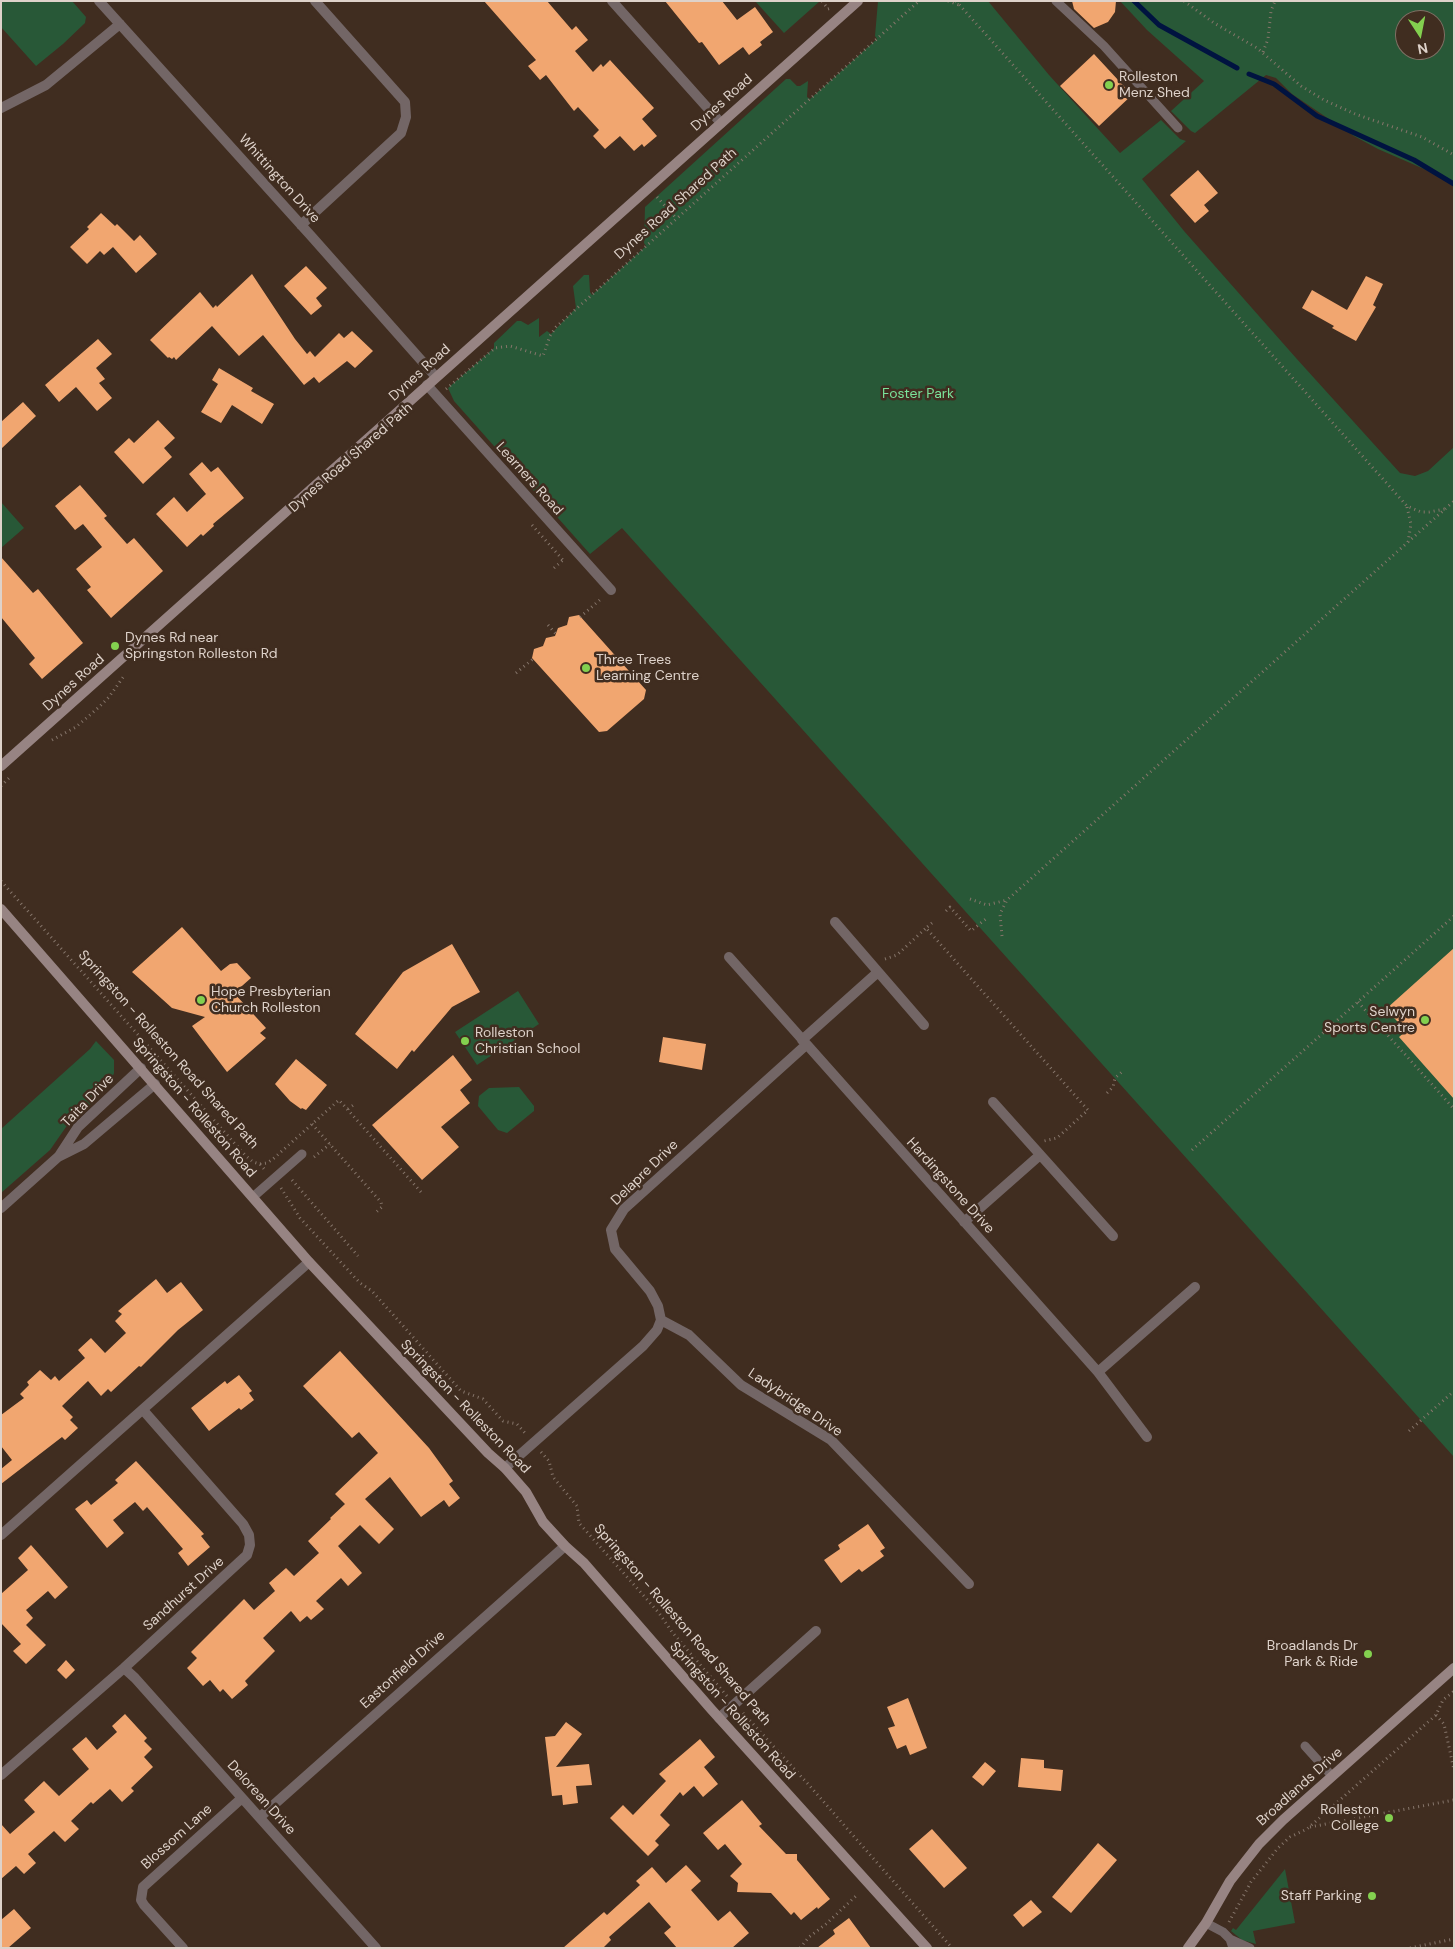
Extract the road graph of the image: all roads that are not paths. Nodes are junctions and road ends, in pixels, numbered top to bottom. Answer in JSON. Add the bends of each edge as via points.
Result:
{"nodes":[{"id":1,"x":99,"y":1,"type":"edge"},
{"id":2,"x":315,"y":1,"type":"edge"},
{"id":3,"x":612,"y":1,"type":"edge"},
{"id":4,"x":858,"y":1,"type":"edge"},
{"id":5,"x":1056,"y":1,"type":"edge"},
{"id":6,"x":120,"y":24,"type":"junction"},
{"id":7,"x":1,"y":108,"type":"edge"},
{"id":8,"x":721,"y":123,"type":"junction"},
{"id":9,"x":1178,"y":128,"type":"dead end"},
{"id":10,"x":302,"y":225,"type":"junction"},
{"id":11,"x":436,"y":378,"type":"junction"},
{"id":12,"x":427,"y":385,"type":"junction"},
{"id":13,"x":607,"y":593,"type":"road end"},
{"id":14,"x":1,"y":766,"type":"edge"},
{"id":15,"x":1,"y":909,"type":"edge"},
{"id":16,"x":834,"y":922,"type":"dead end"},
{"id":17,"x":729,"y":957,"type":"dead end"},
{"id":18,"x":878,"y":972,"type":"junction"},
{"id":19,"x":924,"y":1025,"type":"dead end"},
{"id":20,"x":804,"y":1043,"type":"junction"},
{"id":21,"x":141,"y":1068,"type":"junction"},
{"id":22,"x":155,"y":1084,"type":"junction"},
{"id":23,"x":993,"y":1102,"type":"dead end"},
{"id":24,"x":302,"y":1154,"type":"dead end"},
{"id":25,"x":1040,"y":1155,"type":"junction"},
{"id":26,"x":58,"y":1157,"type":"junction"},
{"id":27,"x":253,"y":1197,"type":"junction"},
{"id":28,"x":1,"y":1208,"type":"edge"},
{"id":29,"x":964,"y":1222,"type":"junction"},
{"id":30,"x":1112,"y":1236,"type":"dead end"},
{"id":31,"x":309,"y":1262,"type":"junction"},
{"id":32,"x":1195,"y":1287,"type":"dead end"},
{"id":33,"x":661,"y":1320,"type":"junction"},
{"id":34,"x":1098,"y":1372,"type":"junction"},
{"id":35,"x":143,"y":1410,"type":"junction"},
{"id":36,"x":1147,"y":1437,"type":"dead end"},
{"id":37,"x":505,"y":1468,"type":"junction"},
{"id":38,"x":1,"y":1535,"type":"edge"},
{"id":39,"x":565,"y":1546,"type":"junction"},
{"id":40,"x":969,"y":1584,"type":"dead end"},
{"id":41,"x":816,"y":1631,"type":"dead end"},
{"id":42,"x":124,"y":1668,"type":"junction"},
{"id":43,"x":1454,"y":1668,"type":"edge"},
{"id":44,"x":719,"y":1718,"type":"junction"},
{"id":45,"x":1305,"y":1746,"type":"dead end"},
{"id":46,"x":1,"y":1775,"type":"edge"},
{"id":47,"x":1332,"y":1776,"type":"junction"},
{"id":48,"x":242,"y":1798,"type":"junction"},
{"id":49,"x":260,"y":1817,"type":"junction"},
{"id":50,"x":1206,"y":1923,"type":"junction"},
{"id":51,"x":1232,"y":1944,"type":"edge"},
{"id":52,"x":183,"y":1948,"type":"edge"},
{"id":53,"x":376,"y":1948,"type":"edge"},
{"id":54,"x":927,"y":1948,"type":"edge"},
{"id":55,"x":1188,"y":1948,"type":"edge"},
{"id":56,"x":1250,"y":1948,"type":"edge"}],
"edges":[{"from":1,"to":6,"type":"street","name":"Whittington Drive"},
{"from":2,"to":10,"type":"street","via":[[405,102],[406,116],[400,133]]},
{"from":3,"to":8,"type":"street"},
{"from":4,"to":8,"type":"main road","name":"Dynes Road"},
{"from":5,"to":9,"type":"lane","via":[[1104,46]]},
{"from":6,"to":7,"type":"street","via":[[46,86]]},
{"from":6,"to":10,"type":"street","name":"Whittington Drive"},
{"from":8,"to":11,"type":"main road","name":"Dynes Road"},
{"from":10,"to":11,"type":"street","name":"Whittington Drive"},
{"from":11,"to":12,"type":"main road","name":"Dynes Road"},
{"from":12,"to":13,"type":"street","name":"Learners Road"},
{"from":12,"to":14,"type":"main road","name":"Dynes Road"},
{"from":15,"to":21,"type":"main road","name":"Springston - Rolleston Road"},
{"from":16,"to":18,"type":"street"},
{"from":17,"to":20,"type":"street","name":"Hardingstone Drive"},
{"from":18,"to":19,"type":"street"},
{"from":18,"to":20,"type":"street","name":"Delapre Drive"},
{"from":20,"to":29,"type":"street","name":"Hardingstone Drive"},
{"from":20,"to":33,"type":"street","name":"Delapre Drive","via":[[624,1209],[611,1230],[615,1249],[650,1292]]},
{"from":21,"to":22,"type":"main road","name":"Springston - Rolleston Road"},
{"from":21,"to":26,"type":"street","name":"Taita Drive","via":[[78,1127]]},
{"from":22,"to":26,"type":"street","name":"Taita Drive","via":[[84,1144]]},
{"from":22,"to":27,"type":"main road","name":"Springston - Rolleston Road"},
{"from":23,"to":25,"type":"street"},
{"from":24,"to":27,"type":"lane"},
{"from":25,"to":29,"type":"street"},
{"from":25,"to":30,"type":"street"},
{"from":26,"to":28,"type":"street","name":"Taita Drive"},
{"from":27,"to":31,"type":"main road","name":"Springston - Rolleston Road"},
{"from":29,"to":34,"type":"street","name":"Hardingstone Drive"},
{"from":31,"to":35,"type":"street"},
{"from":31,"to":37,"type":"main road","name":"Springston - Rolleston Road"},
{"from":32,"to":34,"type":"street"},
{"from":33,"to":37,"type":"street","via":[[643,1346]]},
{"from":33,"to":40,"type":"street","name":"Ladybridge Drive","via":[[689,1335],[741,1384],[831,1440]]},
{"from":34,"to":36,"type":"street","name":"Hardingstone Drive"},
{"from":35,"to":38,"type":"street"},
{"from":35,"to":42,"type":"street","name":"Sandhurst Drive","via":[[242,1524],[249,1535],[250,1546],[240,1563]]},
{"from":37,"to":39,"type":"main road","name":"Springston - Rolleston Road","via":[[526,1492],[543,1522]]},
{"from":39,"to":44,"type":"main road","name":"Springston - Rolleston Road","via":[[584,1563]]},
{"from":39,"to":49,"type":"street","name":"Eastonfield Drive"},
{"from":41,"to":44,"type":"street"},
{"from":42,"to":46,"type":"street","name":"Sandhurst Drive"},
{"from":42,"to":48,"type":"street","name":"Delorean Drive"},
{"from":43,"to":47,"type":"main road","name":"Broadlands Drive"},
{"from":44,"to":54,"type":"main road","name":"Springston - Rolleston Road"},
{"from":45,"to":47,"type":"lane"},
{"from":47,"to":50,"type":"main road","name":"Broadlands Drive","via":[[1259,1844],[1230,1881]]},
{"from":48,"to":49,"type":"street","name":"Delorean Drive"},
{"from":48,"to":52,"type":"street","name":"Blossom Lane","via":[[143,1888],[141,1900],[144,1905]]},
{"from":49,"to":53,"type":"street","name":"Delorean Drive"},
{"from":50,"to":51,"type":"lane","via":[[1223,1932]]},
{"from":50,"to":55,"type":"main road","name":"Broadlands Drive"},
{"from":51,"to":56,"type":"lane"}]}
